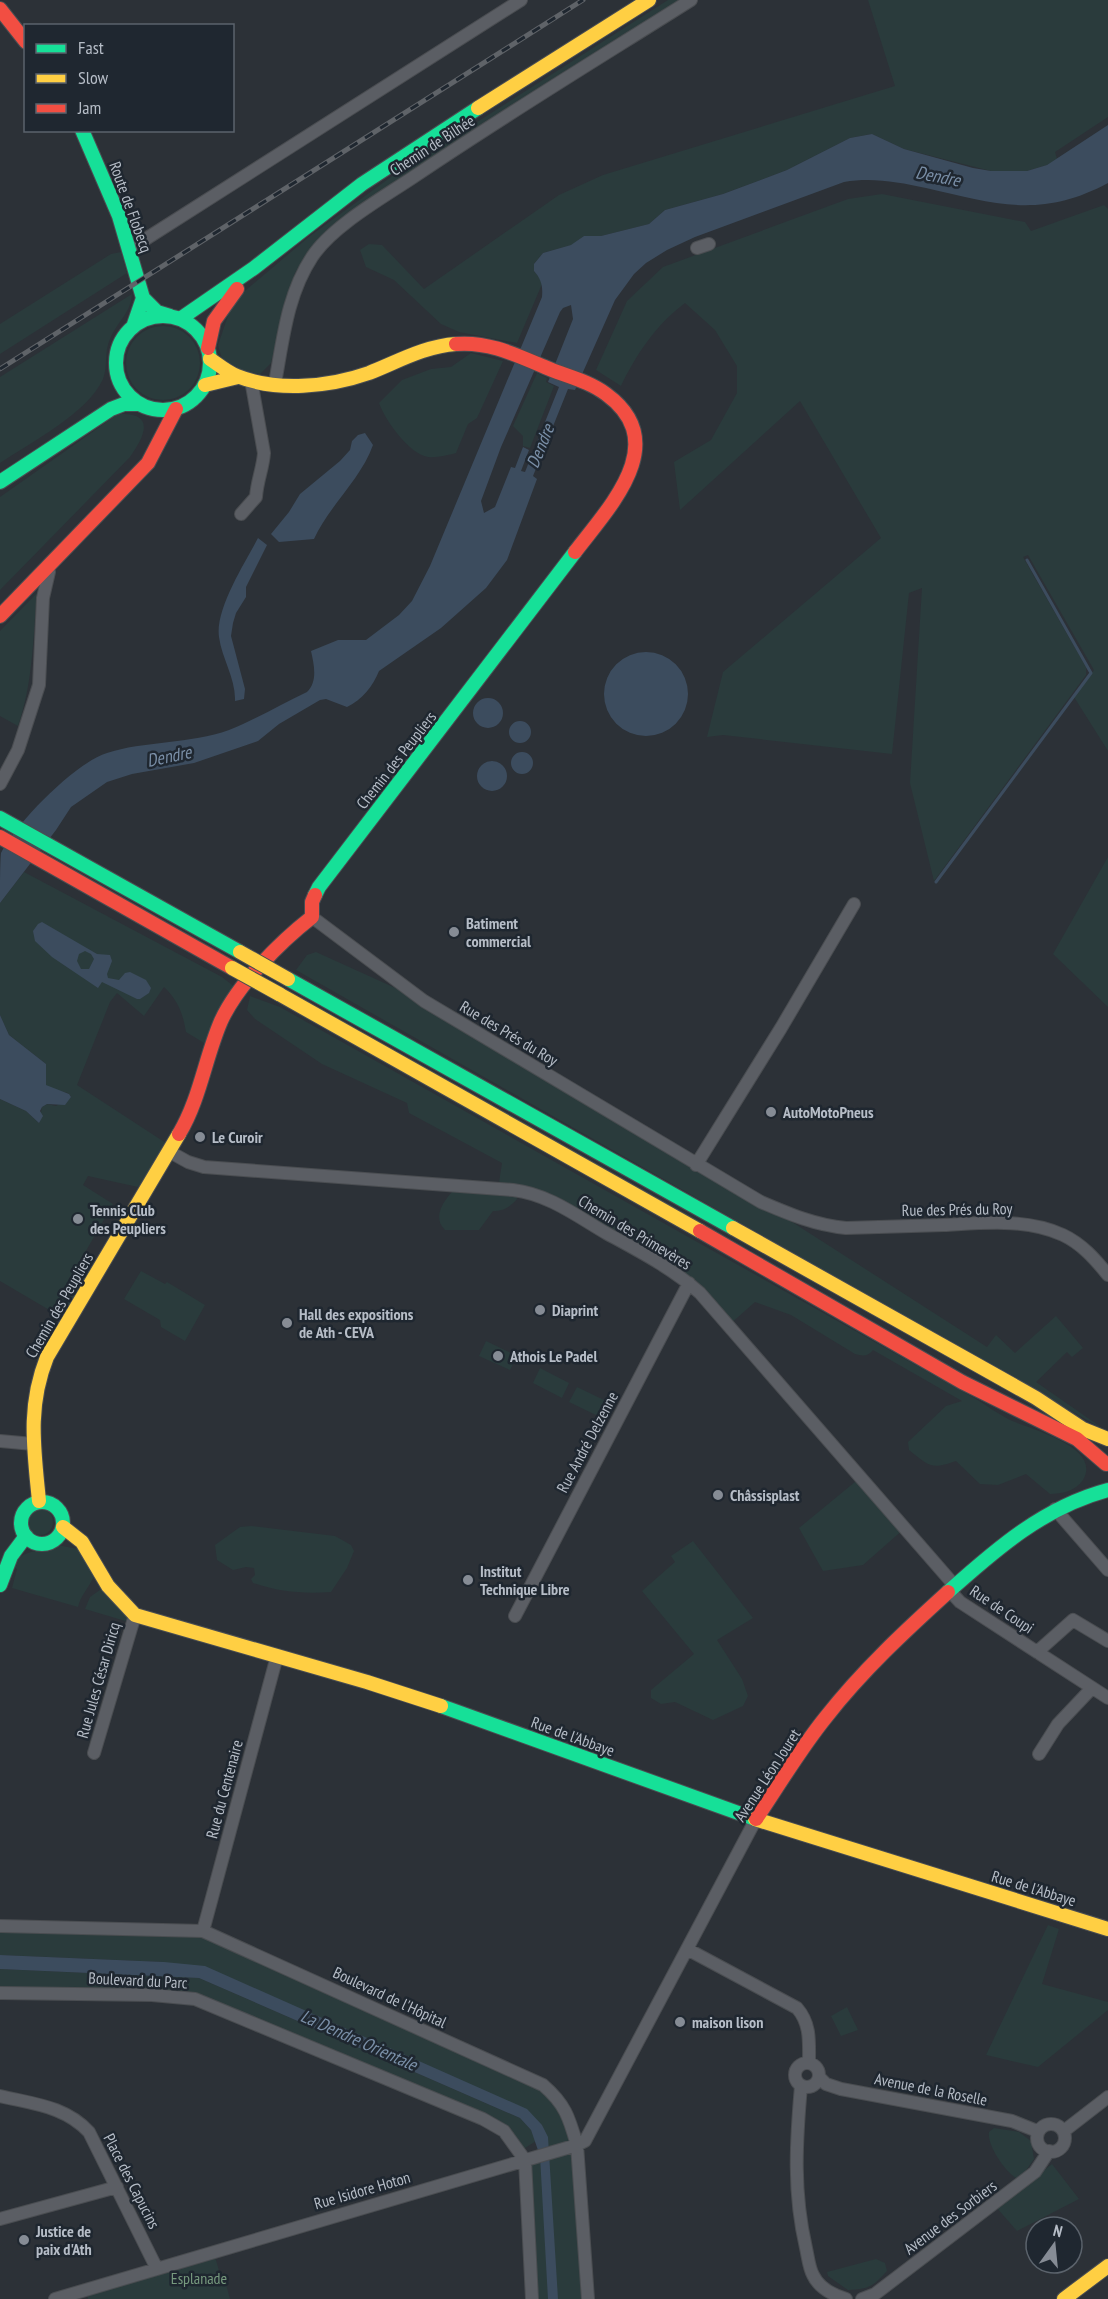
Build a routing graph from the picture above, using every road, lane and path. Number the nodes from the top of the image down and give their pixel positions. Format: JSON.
{"nodes":[{"id":1,"x":521,"y":0,"type":"edge"},
{"id":2,"x":649,"y":0,"type":"edge"},
{"id":3,"x":691,"y":0,"type":"edge"},
{"id":4,"x":0,"y":9,"type":"edge"},
{"id":5,"x":24,"y":39,"type":"edge"},
{"id":6,"x":83,"y":132,"type":"edge"},
{"id":7,"x":128,"y":247,"type":"junction"},
{"id":8,"x":254,"y":268,"type":"junction"},
{"id":9,"x":143,"y":298,"type":"junction"},
{"id":10,"x":175,"y":317,"type":"junction"},
{"id":11,"x":133,"y":327,"type":"junction"},
{"id":12,"x":209,"y":353,"type":"junction"},
{"id":13,"x":117,"y":373,"type":"junction"},
{"id":14,"x":244,"y":378,"type":"junction"},
{"id":15,"x":275,"y":383,"type":"junction"},
{"id":16,"x":205,"y":385,"type":"junction"},
{"id":17,"x":176,"y":409,"type":"junction"},
{"id":18,"x":147,"y":415,"type":"junction"},
{"id":19,"x":0,"y":473,"type":"edge"},
{"id":20,"x":0,"y":482,"type":"edge"},
{"id":21,"x":242,"y":514,"type":"dead end"},
{"id":22,"x":50,"y":565,"type":"junction"},
{"id":23,"x":0,"y":603,"type":"edge"},
{"id":24,"x":0,"y":616,"type":"edge"},
{"id":25,"x":0,"y":784,"type":"edge"},
{"id":26,"x":0,"y":818,"type":"edge"},
{"id":27,"x":0,"y":837,"type":"edge"},
{"id":28,"x":854,"y":904,"type":"dead end"},
{"id":29,"x":312,"y":917,"type":"junction"},
{"id":30,"x":170,"y":1152,"type":"junction"},
{"id":31,"x":696,"y":1165,"type":"junction"},
{"id":32,"x":1108,"y":1275,"type":"edge"},
{"id":33,"x":689,"y":1283,"type":"junction"},
{"id":34,"x":1108,"y":1439,"type":"edge"},
{"id":35,"x":0,"y":1442,"type":"edge"},
{"id":36,"x":33,"y":1444,"type":"junction"},
{"id":37,"x":1106,"y":1473,"type":"edge"},
{"id":38,"x":39,"y":1501,"type":"junction"},
{"id":39,"x":1055,"y":1509,"type":"junction"},
{"id":40,"x":63,"y":1527,"type":"junction"},
{"id":41,"x":26,"y":1536,"type":"junction"},
{"id":42,"x":1108,"y":1570,"type":"edge"},
{"id":43,"x":0,"y":1585,"type":"edge"},
{"id":44,"x":952,"y":1588,"type":"junction"},
{"id":45,"x":135,"y":1615,"type":"junction"},
{"id":46,"x":514,"y":1616,"type":"dead end"},
{"id":47,"x":1108,"y":1641,"type":"edge"},
{"id":48,"x":1037,"y":1652,"type":"junction"},
{"id":49,"x":277,"y":1656,"type":"junction"},
{"id":50,"x":1092,"y":1688,"type":"junction"},
{"id":51,"x":1108,"y":1698,"type":"edge"},
{"id":52,"x":94,"y":1754,"type":"dead end"},
{"id":53,"x":1039,"y":1754,"type":"dead end"},
{"id":54,"x":756,"y":1819,"type":"junction"},
{"id":55,"x":0,"y":1926,"type":"edge"},
{"id":56,"x":1108,"y":1929,"type":"edge"},
{"id":57,"x":203,"y":1931,"type":"junction"},
{"id":58,"x":687,"y":1949,"type":"junction"},
{"id":59,"x":0,"y":1993,"type":"edge"},
{"id":60,"x":808,"y":2063,"type":"junction"},
{"id":61,"x":819,"y":2077,"type":"junction"},
{"id":62,"x":801,"y":2086,"type":"junction"},
{"id":63,"x":0,"y":2096,"type":"edge"},
{"id":64,"x":1108,"y":2097,"type":"edge"},
{"id":65,"x":1037,"y":2131,"type":"junction"},
{"id":66,"x":1064,"y":2131,"type":"junction"},
{"id":67,"x":577,"y":2145,"type":"junction"},
{"id":68,"x":1048,"y":2151,"type":"junction"},
{"id":69,"x":525,"y":2160,"type":"junction"},
{"id":70,"x":117,"y":2187,"type":"junction"},
{"id":71,"x":0,"y":2219,"type":"edge"},
{"id":72,"x":1108,"y":2266,"type":"edge"},
{"id":73,"x":157,"y":2269,"type":"junction"},
{"id":74,"x":87,"y":2295,"type":"edge"},
{"id":75,"x":55,"y":2299,"type":"edge"},
{"id":76,"x":532,"y":2299,"type":"edge"},
{"id":77,"x":588,"y":2299,"type":"edge"},
{"id":78,"x":846,"y":2299,"type":"edge"},
{"id":79,"x":862,"y":2299,"type":"edge"},
{"id":80,"x":1064,"y":2299,"type":"edge"}],
"edges":[{"from":1,"to":7,"type":"street"},
{"from":2,"to":8,"type":"main road"},
{"from":3,"to":15,"type":"street","name":"Chemin de Bilhée"},
{"from":4,"to":5,"type":"main road"},
{"from":6,"to":7,"type":"main road","name":"Route de Flobecq"},
{"from":7,"to":9,"type":"main road","name":"Route de Flobecq"},
{"from":8,"to":10,"type":"main road"},
{"from":8,"to":12,"type":"main road"},
{"from":9,"to":10,"type":"main road"},
{"from":9,"to":11,"type":"main road"},
{"from":10,"to":11,"type":"main road"},
{"from":10,"to":12,"type":"main road"},
{"from":11,"to":13,"type":"main road"},
{"from":12,"to":14,"type":"main road","name":"Chemin des Peupliers"},
{"from":12,"to":16,"type":"main road"},
{"from":13,"to":18,"type":"main road"},
{"from":13,"to":19,"type":"main road"},
{"from":14,"to":15,"type":"main road","name":"Chemin des Peupliers"},
{"from":14,"to":16,"type":"main road","name":"Chemin des Peupliers"},
{"from":14,"to":21,"type":"street"},
{"from":15,"to":29,"type":"main road","name":"Chemin des Peupliers"},
{"from":16,"to":17,"type":"main road"},
{"from":17,"to":18,"type":"main road"},
{"from":17,"to":22,"type":"main road"},
{"from":18,"to":20,"type":"main road"},
{"from":18,"to":23,"type":"main road"},
{"from":22,"to":24,"type":"main road"},
{"from":22,"to":25,"type":"street"},
{"from":26,"to":34,"type":"main road","bridge":true},
{"from":27,"to":37,"type":"main road","bridge":true},
{"from":28,"to":31,"type":"street"},
{"from":29,"to":30,"type":"main road","name":"Chemin des Peupliers"},
{"from":29,"to":31,"type":"street","name":"Rue des Prés du Roy"},
{"from":30,"to":33,"type":"street","name":"Chemin des Primevères"},
{"from":30,"to":36,"type":"main road","name":"Chemin des Peupliers"},
{"from":31,"to":32,"type":"street","name":"Rue des Prés du Roy"},
{"from":33,"to":44,"type":"street","name":"Chemin des Primevères"},
{"from":33,"to":46,"type":"street","name":"Rue André Delzenne"},
{"from":35,"to":36,"type":"street"},
{"from":36,"to":38,"type":"main road","name":"Chemin des Peupliers"},
{"from":37,"to":39,"type":"main road","name":"Avenue Léon Jouret"},
{"from":38,"to":40,"type":"main road"},
{"from":38,"to":41,"type":"main road"},
{"from":39,"to":42,"type":"street"},
{"from":39,"to":44,"type":"main road","name":"Avenue Léon Jouret"},
{"from":40,"to":41,"type":"main road"},
{"from":40,"to":45,"type":"main road"},
{"from":41,"to":43,"type":"main road"},
{"from":44,"to":48,"type":"street","name":"Rue de Coupi"},
{"from":44,"to":54,"type":"main road","name":"Avenue Léon Jouret"},
{"from":45,"to":49,"type":"main road","name":"Rue de l'Abbaye"},
{"from":45,"to":52,"type":"street","name":"Rue Jules César Diricq"},
{"from":47,"to":48,"type":"street","name":"Rue de Coupi"},
{"from":48,"to":50,"type":"street","name":"Rue de Coupi"},
{"from":49,"to":54,"type":"main road","name":"Rue de l'Abbaye"},
{"from":49,"to":57,"type":"street","name":"Rue du Centenaire"},
{"from":50,"to":51,"type":"street","name":"Rue de Coupi"},
{"from":50,"to":53,"type":"street"},
{"from":54,"to":56,"type":"main road","name":"Rue de l'Abbaye"},
{"from":54,"to":58,"type":"street","name":"Avenue Léon Jouret"},
{"from":55,"to":57,"type":"street","name":"Boulevard de l'Hôpital"},
{"from":57,"to":67,"type":"street","name":"Boulevard de l'Hôpital"},
{"from":58,"to":60,"type":"street"},
{"from":58,"to":67,"type":"street","name":"Avenue Léon Jouret"},
{"from":59,"to":69,"type":"street","name":"Boulevard du Parc"},
{"from":60,"to":61,"type":"street","name":"Avenue de la Roselle"},
{"from":60,"to":62,"type":"street"},
{"from":61,"to":62,"type":"street"},
{"from":61,"to":65,"type":"street","name":"Avenue de la Roselle"},
{"from":62,"to":78,"type":"street"},
{"from":63,"to":70,"type":"street","name":"Place des Capucins"},
{"from":64,"to":66,"type":"street"},
{"from":65,"to":66,"type":"street","name":"Avenue de la Roselle"},
{"from":65,"to":68,"type":"street"},
{"from":66,"to":68,"type":"street"},
{"from":67,"to":69,"type":"street","name":"Rue Isidore Hoton"},
{"from":67,"to":77,"type":"street","name":"Boulevard de l'Hôpital"},
{"from":68,"to":79,"type":"street","name":"Avenue des Sorbiers"},
{"from":69,"to":73,"type":"street","name":"Rue Isidore Hoton"},
{"from":69,"to":76,"type":"street"},
{"from":70,"to":71,"type":"street"},
{"from":70,"to":73,"type":"street","name":"Place des Capucins"},
{"from":72,"to":80,"type":"main road"},
{"from":73,"to":74,"type":"street","name":"Rue Isidore Hoton"},
{"from":74,"to":75,"type":"street","name":"Rue Isidore Hoton"}]}
